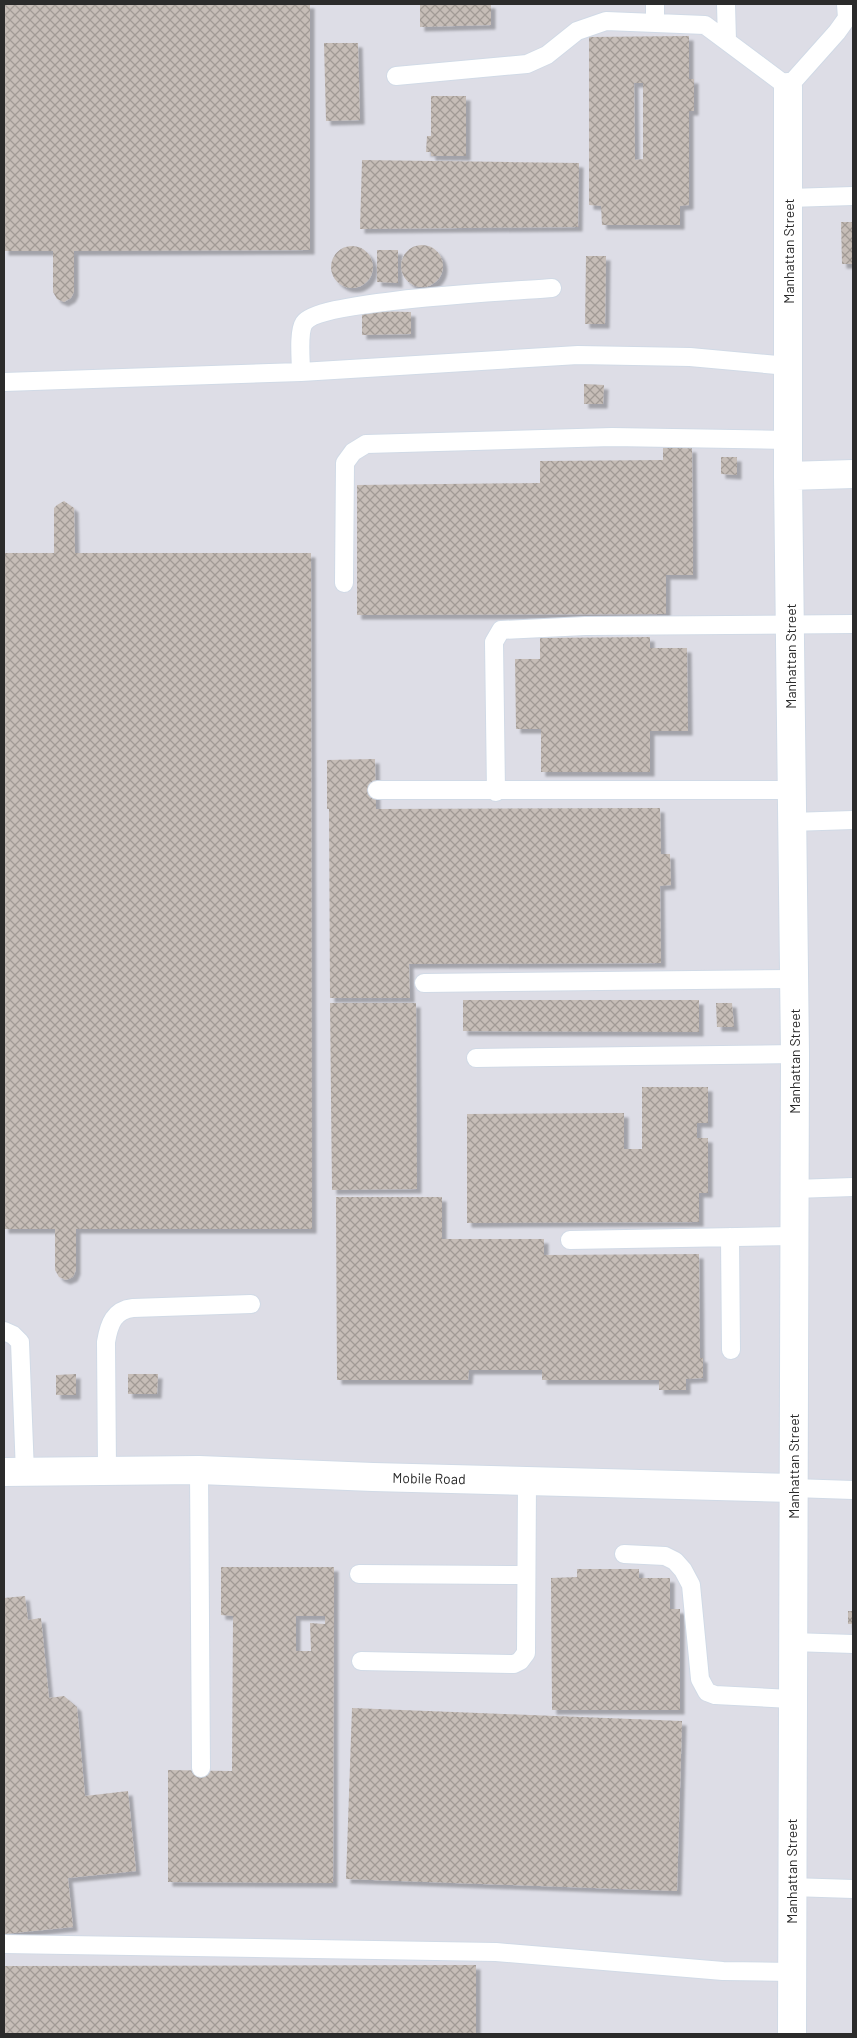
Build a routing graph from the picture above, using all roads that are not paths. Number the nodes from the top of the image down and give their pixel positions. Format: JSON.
{"nodes":[{"id":1,"x":655,"y":4,"type":"edge"},
{"id":2,"x":726,"y":4,"type":"edge"},
{"id":3,"x":846,"y":4,"type":"edge"},
{"id":4,"x":655,"y":22,"type":"junction"},
{"id":5,"x":727,"y":41,"type":"junction"},
{"id":6,"x":396,"y":76,"type":"dead end"},
{"id":7,"x":788,"y":87,"type":"junction"},
{"id":8,"x":853,"y":196,"type":"edge"},
{"id":9,"x":789,"y":198,"type":"junction"},
{"id":10,"x":552,"y":288,"type":"dead end"},
{"id":11,"x":788,"y":366,"type":"junction"},
{"id":12,"x":301,"y":372,"type":"junction"},
{"id":13,"x":4,"y":382,"type":"edge"},
{"id":14,"x":788,"y":440,"type":"junction"},
{"id":15,"x":853,"y":474,"type":"edge"},
{"id":16,"x":788,"y":476,"type":"junction"},
{"id":17,"x":344,"y":583,"type":"dead end"},
{"id":18,"x":853,"y":624,"type":"edge"},
{"id":19,"x":790,"y":626,"type":"junction"},
{"id":20,"x":377,"y":790,"type":"dead end"},
{"id":21,"x":790,"y":790,"type":"junction"},
{"id":22,"x":496,"y":792,"type":"junction"},
{"id":23,"x":853,"y":820,"type":"edge"},
{"id":24,"x":791,"y":822,"type":"junction"},
{"id":25,"x":793,"y":979,"type":"junction"},
{"id":26,"x":424,"y":983,"type":"dead end"},
{"id":27,"x":795,"y":1054,"type":"junction"},
{"id":28,"x":476,"y":1058,"type":"dead end"},
{"id":29,"x":853,"y":1187,"type":"edge"},
{"id":30,"x":794,"y":1189,"type":"junction"},
{"id":31,"x":794,"y":1236,"type":"junction"},
{"id":32,"x":730,"y":1237,"type":"junction"},
{"id":33,"x":570,"y":1240,"type":"dead end"},
{"id":34,"x":251,"y":1304,"type":"dead end"},
{"id":35,"x":4,"y":1331,"type":"edge"},
{"id":36,"x":731,"y":1350,"type":"dead end"},
{"id":37,"x":199,"y":1470,"type":"junction"},
{"id":38,"x":107,"y":1471,"type":"junction"},
{"id":39,"x":14,"y":1472,"type":"edge"},
{"id":40,"x":527,"y":1480,"type":"junction"},
{"id":41,"x":793,"y":1488,"type":"junction"},
{"id":42,"x":853,"y":1490,"type":"edge"},
{"id":43,"x":624,"y":1554,"type":"dead end"},
{"id":44,"x":358,"y":1574,"type":"dead end"},
{"id":45,"x":526,"y":1575,"type":"junction"},
{"id":46,"x":792,"y":1642,"type":"junction"},
{"id":47,"x":853,"y":1644,"type":"edge"},
{"id":48,"x":361,"y":1661,"type":"dead end"},
{"id":49,"x":791,"y":1699,"type":"junction"},
{"id":50,"x":201,"y":1768,"type":"dead end"},
{"id":51,"x":791,"y":1888,"type":"junction"},
{"id":52,"x":853,"y":1889,"type":"edge"},
{"id":53,"x":4,"y":1944,"type":"edge"},
{"id":54,"x":791,"y":1972,"type":"junction"},
{"id":55,"x":792,"y":2034,"type":"edge"}],
"edges":[{"from":1,"to":4,"type":"lane"},
{"from":2,"to":5,"type":"lane"},
{"from":3,"to":7,"type":"lane"},
{"from":4,"to":5,"type":"lane"},
{"from":4,"to":6,"type":"lane"},
{"from":5,"to":7,"type":"lane"},
{"from":7,"to":9,"type":"street","name":"Manhattan Street"},
{"from":8,"to":9,"type":"lane"},
{"from":9,"to":11,"type":"street","name":"Manhattan Street"},
{"from":10,"to":12,"type":"lane"},
{"from":11,"to":12,"type":"lane"},
{"from":11,"to":14,"type":"street","name":"Manhattan Street"},
{"from":12,"to":13,"type":"lane"},
{"from":14,"to":16,"type":"street","name":"Manhattan Street"},
{"from":14,"to":17,"type":"lane"},
{"from":15,"to":16,"type":"street"},
{"from":16,"to":19,"type":"street","name":"Manhattan Street"},
{"from":18,"to":19,"type":"lane"},
{"from":19,"to":21,"type":"street","name":"Manhattan Street"},
{"from":19,"to":22,"type":"lane"},
{"from":20,"to":22,"type":"lane"},
{"from":21,"to":22,"type":"lane"},
{"from":21,"to":24,"type":"street","name":"Manhattan Street"},
{"from":23,"to":24,"type":"lane"},
{"from":24,"to":25,"type":"street","name":"Manhattan Street"},
{"from":25,"to":26,"type":"lane"},
{"from":25,"to":27,"type":"street","name":"Manhattan Street"},
{"from":27,"to":28,"type":"lane"},
{"from":27,"to":30,"type":"street","name":"Manhattan Street"},
{"from":29,"to":30,"type":"lane"},
{"from":30,"to":31,"type":"street","name":"Manhattan Street"},
{"from":31,"to":32,"type":"lane"},
{"from":31,"to":41,"type":"street","name":"Manhattan Street"},
{"from":32,"to":33,"type":"lane"},
{"from":32,"to":36,"type":"lane"},
{"from":34,"to":38,"type":"lane"},
{"from":35,"to":39,"type":"lane"},
{"from":37,"to":38,"type":"street","name":"Mobile Road"},
{"from":37,"to":40,"type":"street","name":"Mobile Road"},
{"from":37,"to":50,"type":"lane"},
{"from":38,"to":39,"type":"street","name":"Mobile Road"},
{"from":40,"to":41,"type":"street","name":"Mobile Road"},
{"from":40,"to":45,"type":"lane"},
{"from":41,"to":42,"type":"lane","name":"Mobile Road"},
{"from":41,"to":46,"type":"street","name":"Manhattan Street"},
{"from":43,"to":49,"type":"lane"},
{"from":44,"to":45,"type":"lane"},
{"from":45,"to":48,"type":"lane"},
{"from":46,"to":47,"type":"lane"},
{"from":46,"to":49,"type":"street","name":"Manhattan Street"},
{"from":49,"to":51,"type":"street","name":"Manhattan Street"},
{"from":51,"to":52,"type":"lane"},
{"from":51,"to":54,"type":"street","name":"Manhattan Street"},
{"from":53,"to":54,"type":"lane"},
{"from":54,"to":55,"type":"street","name":"Manhattan Street"}]}
